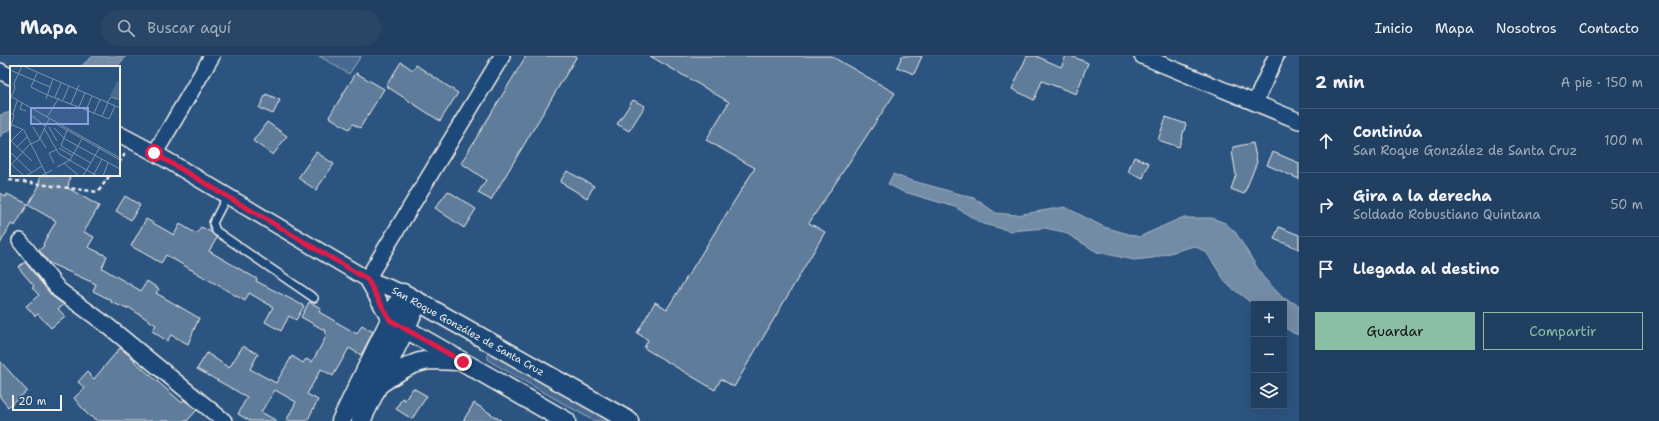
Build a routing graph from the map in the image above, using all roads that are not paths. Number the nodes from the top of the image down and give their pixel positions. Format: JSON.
{"nodes":[{"id":1,"x":212,"y":56,"type":"edge"},
{"id":2,"x":1142,"y":56,"type":"edge"},
{"id":3,"x":1276,"y":56,"type":"edge"},
{"id":4,"x":499,"y":61,"type":"edge"},
{"id":5,"x":0,"y":71,"type":"edge"},
{"id":6,"x":10,"y":76,"type":"edge"},
{"id":7,"x":1255,"y":103,"type":"junction"},
{"id":8,"x":1299,"y":121,"type":"edge"},
{"id":9,"x":120,"y":135,"type":"edge"},
{"id":10,"x":154,"y":153,"type":"junction"},
{"id":11,"x":227,"y":196,"type":"junction"},
{"id":12,"x":20,"y":240,"type":"dead end"},
{"id":13,"x":367,"y":279,"type":"junction"},
{"id":14,"x":403,"y":293,"type":"junction"},
{"id":15,"x":314,"y":298,"type":"dead end"},
{"id":16,"x":418,"y":302,"type":"junction"},
{"id":17,"x":390,"y":320,"type":"junction"},
{"id":18,"x":406,"y":329,"type":"junction"},
{"id":19,"x":463,"y":362,"type":"junction"},
{"id":20,"x":379,"y":385,"type":"junction"},
{"id":21,"x":224,"y":421,"type":"edge"},
{"id":22,"x":341,"y":421,"type":"edge"},
{"id":23,"x":361,"y":421,"type":"edge"},
{"id":24,"x":566,"y":421,"type":"edge"},
{"id":25,"x":629,"y":421,"type":"edge"}],
"edges":[{"from":1,"to":10,"type":"street"},
{"from":2,"to":7,"type":"street"},
{"from":3,"to":7,"type":"street"},
{"from":4,"to":13,"type":"street"},
{"from":5,"to":6,"type":"street"},
{"from":7,"to":8,"type":"street"},
{"from":9,"to":10,"type":"street","name":"San Roque González de Santa Cruz"},
{"from":10,"to":11,"type":"street","name":"San Roque González de Santa Cruz"},
{"from":11,"to":13,"type":"street","name":"San Roque González de Santa Cruz"},
{"from":11,"to":15,"type":"lane"},
{"from":12,"to":21,"type":"street"},
{"from":13,"to":14,"type":"street","name":"San Roque González de Santa Cruz"},
{"from":13,"to":17,"type":"street"},
{"from":14,"to":16,"type":"street","name":"San Roque González de Santa Cruz"},
{"from":14,"to":17,"type":"street"},
{"from":16,"to":18,"type":"street"},
{"from":16,"to":25,"type":"street","name":"San Roque González de Santa Cruz"},
{"from":17,"to":18,"type":"street"},
{"from":17,"to":22,"type":"street"},
{"from":18,"to":19,"type":"street"},
{"from":18,"to":20,"type":"street"},
{"from":19,"to":20,"type":"street"},
{"from":19,"to":24,"type":"street"},
{"from":20,"to":23,"type":"street"}]}
